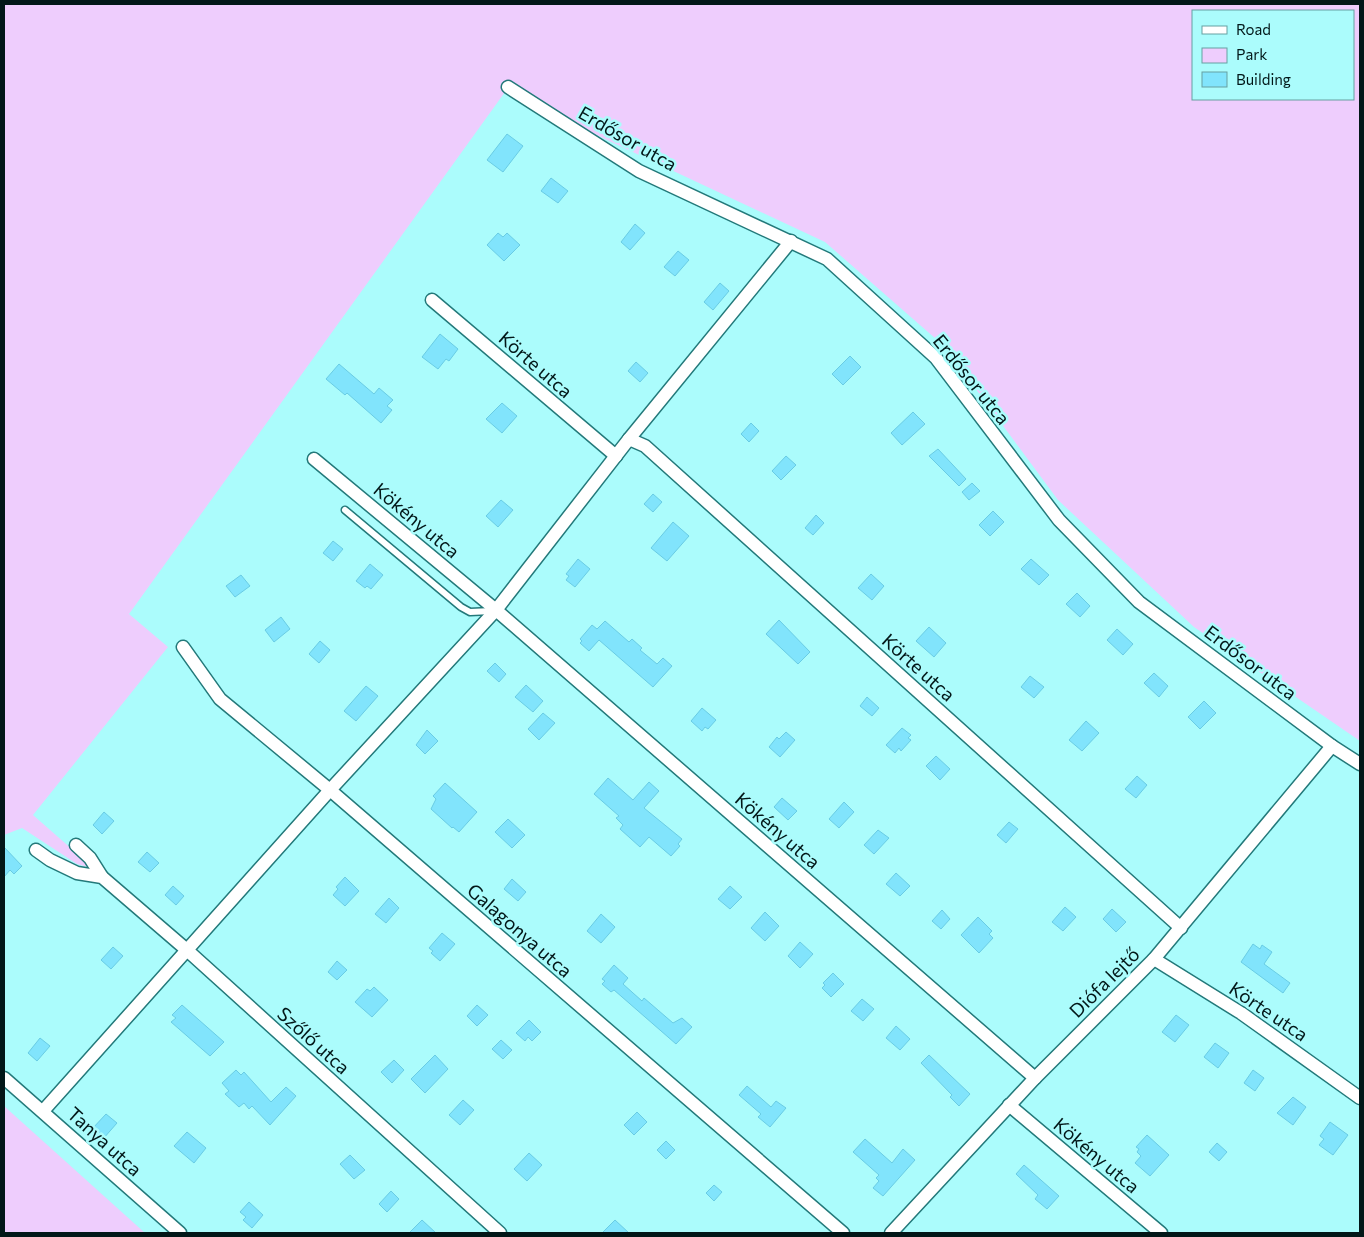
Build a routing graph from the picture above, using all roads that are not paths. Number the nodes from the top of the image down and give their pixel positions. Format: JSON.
{"nodes":[{"id":1,"x":508,"y":87,"type":"dead end"},
{"id":2,"x":791,"y":241,"type":"junction"},
{"id":3,"x":432,"y":300,"type":"dead end"},
{"id":4,"x":629,"y":439,"type":"junction"},
{"id":5,"x":616,"y":456,"type":"junction"},
{"id":6,"x":314,"y":459,"type":"dead end"},
{"id":7,"x":345,"y":510,"type":"dead end"},
{"id":8,"x":496,"y":610,"type":"junction"},
{"id":9,"x":182,"y":647,"type":"dead end"},
{"id":10,"x":1332,"y":746,"type":"junction"},
{"id":11,"x":1360,"y":764,"type":"edge"},
{"id":12,"x":330,"y":790,"type":"junction"},
{"id":13,"x":76,"y":845,"type":"dead end"},
{"id":14,"x":36,"y":850,"type":"dead end"},
{"id":15,"x":102,"y":877,"type":"junction"},
{"id":16,"x":1181,"y":928,"type":"junction"},
{"id":17,"x":188,"y":951,"type":"junction"},
{"id":18,"x":1154,"y":959,"type":"junction"},
{"id":19,"x":4,"y":1078,"type":"edge"},
{"id":20,"x":1035,"y":1078,"type":"junction"},
{"id":21,"x":1360,"y":1098,"type":"edge"},
{"id":22,"x":1009,"y":1106,"type":"junction"},
{"id":23,"x":43,"y":1111,"type":"junction"},
{"id":24,"x":180,"y":1233,"type":"edge"},
{"id":25,"x":500,"y":1233,"type":"edge"},
{"id":26,"x":843,"y":1233,"type":"edge"},
{"id":27,"x":891,"y":1233,"type":"edge"},
{"id":28,"x":1161,"y":1233,"type":"edge"}],
"edges":[{"from":1,"to":2,"type":"street","name":"Erdősor utca"},
{"from":2,"to":4,"type":"street"},
{"from":2,"to":10,"type":"street","name":"Erdősor utca"},
{"from":3,"to":5,"type":"street","name":"Körte utca"},
{"from":4,"to":5,"type":"street"},
{"from":4,"to":16,"type":"street","name":"Körte utca"},
{"from":5,"to":8,"type":"street"},
{"from":6,"to":8,"type":"street","name":"Kökény utca"},
{"from":7,"to":8,"type":"lane","name":"Kökény utca"},
{"from":8,"to":12,"type":"street"},
{"from":8,"to":20,"type":"street","name":"Kökény utca"},
{"from":9,"to":12,"type":"street","name":"Galagonya utca"},
{"from":10,"to":11,"type":"street","name":"Erdősor utca"},
{"from":10,"to":16,"type":"street","name":"Diófa lejtő"},
{"from":12,"to":17,"type":"street"},
{"from":12,"to":26,"type":"street","name":"Galagonya utca"},
{"from":13,"to":15,"type":"street","name":"Szőlő utca"},
{"from":14,"to":15,"type":"street"},
{"from":15,"to":17,"type":"street","name":"Szőlő utca"},
{"from":16,"to":18,"type":"street","name":"Diófa lejtő"},
{"from":17,"to":23,"type":"street"},
{"from":17,"to":25,"type":"street","name":"Szőlő utca"},
{"from":18,"to":20,"type":"street","name":"Diófa lejtő"},
{"from":18,"to":21,"type":"street","name":"Körte utca"},
{"from":19,"to":23,"type":"street","name":"Tanya utca"},
{"from":20,"to":22,"type":"street","name":"Diófa lejtő"},
{"from":22,"to":27,"type":"street","name":"Diófa lejtő"},
{"from":22,"to":28,"type":"street","name":"Kökény utca"},
{"from":23,"to":24,"type":"street","name":"Tanya utca"}]}
